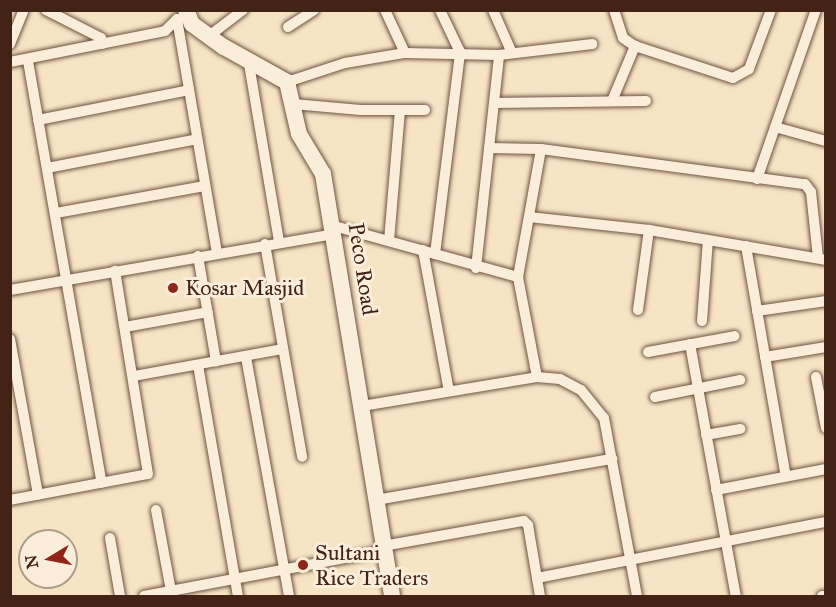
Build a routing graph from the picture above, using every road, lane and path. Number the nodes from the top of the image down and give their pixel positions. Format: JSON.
{"nodes":[{"id":1,"x":24,"y":10,"type":"edge"},
{"id":2,"x":46,"y":10,"type":"edge"},
{"id":3,"x":243,"y":10,"type":"edge"},
{"id":4,"x":314,"y":10,"type":"edge"},
{"id":5,"x":385,"y":10,"type":"edge"},
{"id":6,"x":440,"y":10,"type":"edge"},
{"id":7,"x":493,"y":10,"type":"edge"},
{"id":8,"x":614,"y":10,"type":"edge"},
{"id":9,"x":771,"y":10,"type":"edge"},
{"id":10,"x":816,"y":10,"type":"edge"},
{"id":11,"x":58,"y":13,"type":"edge"},
{"id":12,"x":182,"y":14,"type":"edge"},
{"id":13,"x":288,"y":27,"type":"dead end"},
{"id":14,"x":209,"y":36,"type":"junction"},
{"id":15,"x":10,"y":44,"type":"edge"},
{"id":16,"x":103,"y":44,"type":"junction"},
{"id":17,"x":592,"y":44,"type":"dead end"},
{"id":18,"x":635,"y":46,"type":"junction"},
{"id":19,"x":460,"y":52,"type":"junction"},
{"id":20,"x":405,"y":53,"type":"junction"},
{"id":21,"x":512,"y":53,"type":"junction"},
{"id":22,"x":500,"y":55,"type":"junction"},
{"id":23,"x":28,"y":61,"type":"junction"},
{"id":24,"x":10,"y":62,"type":"edge"},
{"id":25,"x":249,"y":64,"type":"junction"},
{"id":26,"x":287,"y":82,"type":"junction"},
{"id":27,"x":189,"y":90,"type":"junction"},
{"id":28,"x":612,"y":101,"type":"junction"},
{"id":29,"x":646,"y":101,"type":"dead end"},
{"id":30,"x":494,"y":103,"type":"junction"},
{"id":31,"x":293,"y":104,"type":"junction"},
{"id":32,"x":400,"y":110,"type":"junction"},
{"id":33,"x":425,"y":110,"type":"dead end"},
{"id":34,"x":38,"y":120,"type":"junction"},
{"id":35,"x":775,"y":127,"type":"junction"},
{"id":36,"x":197,"y":139,"type":"junction"},
{"id":37,"x":825,"y":141,"type":"edge"},
{"id":38,"x":489,"y":148,"type":"junction"},
{"id":39,"x":541,"y":149,"type":"junction"},
{"id":40,"x":47,"y":168,"type":"junction"},
{"id":41,"x":757,"y":179,"type":"junction"},
{"id":42,"x":205,"y":186,"type":"junction"},
{"id":43,"x":56,"y":213,"type":"junction"},
{"id":44,"x":529,"y":217,"type":"junction"},
{"id":45,"x":334,"y":230,"type":"junction"},
{"id":46,"x":649,"y":230,"type":"junction"},
{"id":47,"x":708,"y":240,"type":"junction"},
{"id":48,"x":279,"y":241,"type":"junction"},
{"id":49,"x":389,"y":241,"type":"junction"},
{"id":50,"x":265,"y":244,"type":"junction"},
{"id":51,"x":746,"y":246,"type":"junction"},
{"id":52,"x":423,"y":250,"type":"junction"},
{"id":53,"x":217,"y":252,"type":"junction"},
{"id":54,"x":435,"y":254,"type":"junction"},
{"id":55,"x":198,"y":256,"type":"junction"},
{"id":56,"x":822,"y":259,"type":"edge"},
{"id":57,"x":476,"y":268,"type":"junction"},
{"id":58,"x":115,"y":271,"type":"junction"},
{"id":59,"x":518,"y":277,"type":"junction"},
{"id":60,"x":67,"y":280,"type":"junction"},
{"id":61,"x":10,"y":290,"type":"edge"},
{"id":62,"x":825,"y":301,"type":"edge"},
{"id":63,"x":638,"y":310,"type":"dead end"},
{"id":64,"x":757,"y":311,"type":"junction"},
{"id":65,"x":208,"y":312,"type":"junction"},
{"id":66,"x":702,"y":321,"type":"dead end"},
{"id":67,"x":125,"y":327,"type":"junction"},
{"id":68,"x":735,"y":336,"type":"dead end"},
{"id":69,"x":10,"y":339,"type":"edge"},
{"id":70,"x":690,"y":344,"type":"junction"},
{"id":71,"x":825,"y":347,"type":"edge"},
{"id":72,"x":283,"y":350,"type":"junction"},
{"id":73,"x":648,"y":352,"type":"dead end"},
{"id":74,"x":246,"y":357,"type":"junction"},
{"id":75,"x":765,"y":357,"type":"junction"},
{"id":76,"x":216,"y":361,"type":"junction"},
{"id":77,"x":198,"y":365,"type":"junction"},
{"id":78,"x":134,"y":376,"type":"junction"},
{"id":79,"x":537,"y":377,"type":"junction"},
{"id":80,"x":816,"y":377,"type":"dead end"},
{"id":81,"x":740,"y":380,"type":"dead end"},
{"id":82,"x":698,"y":388,"type":"junction"},
{"id":83,"x":449,"y":391,"type":"junction"},
{"id":84,"x":655,"y":397,"type":"dead end"},
{"id":85,"x":362,"y":405,"type":"junction"},
{"id":86,"x":825,"y":428,"type":"edge"},
{"id":87,"x":740,"y":429,"type":"dead end"},
{"id":88,"x":706,"y":435,"type":"junction"},
{"id":89,"x":302,"y":458,"type":"dead end"},
{"id":90,"x":612,"y":459,"type":"junction"},
{"id":91,"x":825,"y":469,"type":"edge"},
{"id":92,"x":786,"y":477,"type":"junction"},
{"id":93,"x":102,"y":483,"type":"junction"},
{"id":94,"x":716,"y":490,"type":"junction"},
{"id":95,"x":38,"y":495,"type":"junction"},
{"id":96,"x":10,"y":500,"type":"edge"},
{"id":97,"x":376,"y":500,"type":"junction"},
{"id":98,"x":156,"y":510,"type":"dead end"},
{"id":99,"x":825,"y":522,"type":"edge"},
{"id":100,"x":110,"y":538,"type":"dead end"},
{"id":101,"x":725,"y":541,"type":"junction"},
{"id":102,"x":383,"y":549,"type":"junction"},
{"id":103,"x":630,"y":559,"type":"junction"},
{"id":104,"x":284,"y":570,"type":"junction"},
{"id":105,"x":537,"y":578,"type":"junction"},
{"id":106,"x":235,"y":579,"type":"junction"},
{"id":107,"x":171,"y":591,"type":"junction"},
{"id":108,"x":120,"y":597,"type":"edge"},
{"id":109,"x":144,"y":597,"type":"edge"},
{"id":110,"x":238,"y":597,"type":"edge"},
{"id":111,"x":289,"y":597,"type":"edge"},
{"id":112,"x":392,"y":597,"type":"edge"},
{"id":113,"x":540,"y":597,"type":"edge"},
{"id":114,"x":637,"y":597,"type":"edge"},
{"id":115,"x":736,"y":597,"type":"edge"}],
"edges":[{"from":1,"to":15,"type":"street"},
{"from":2,"to":11,"type":"street"},
{"from":3,"to":14,"type":"street"},
{"from":4,"to":13,"type":"street"},
{"from":5,"to":20,"type":"street"},
{"from":6,"to":19,"type":"street"},
{"from":7,"to":21,"type":"street"},
{"from":8,"to":18,"type":"street"},
{"from":9,"to":18,"type":"street"},
{"from":10,"to":35,"type":"street"},
{"from":11,"to":16,"type":"street"},
{"from":12,"to":14,"type":"street"},
{"from":12,"to":16,"type":"street"},
{"from":12,"to":27,"type":"street"},
{"from":14,"to":25,"type":"street"},
{"from":16,"to":23,"type":"street"},
{"from":17,"to":21,"type":"street"},
{"from":18,"to":28,"type":"street"},
{"from":19,"to":20,"type":"street"},
{"from":19,"to":22,"type":"street"},
{"from":19,"to":54,"type":"street"},
{"from":20,"to":26,"type":"street"},
{"from":21,"to":22,"type":"street"},
{"from":22,"to":30,"type":"street"},
{"from":23,"to":24,"type":"street"},
{"from":23,"to":34,"type":"street"},
{"from":25,"to":26,"type":"street"},
{"from":25,"to":48,"type":"street"},
{"from":26,"to":31,"type":"street","name":"Peco Road"},
{"from":27,"to":34,"type":"street"},
{"from":27,"to":36,"type":"street"},
{"from":28,"to":29,"type":"street"},
{"from":28,"to":30,"type":"street"},
{"from":30,"to":38,"type":"street"},
{"from":31,"to":32,"type":"street"},
{"from":31,"to":45,"type":"street","name":"Peco Road"},
{"from":32,"to":33,"type":"street"},
{"from":32,"to":49,"type":"street"},
{"from":34,"to":40,"type":"street"},
{"from":35,"to":37,"type":"street"},
{"from":35,"to":41,"type":"street"},
{"from":36,"to":40,"type":"street"},
{"from":36,"to":42,"type":"street"},
{"from":38,"to":39,"type":"street"},
{"from":38,"to":57,"type":"street"},
{"from":39,"to":41,"type":"street"},
{"from":39,"to":44,"type":"street"},
{"from":40,"to":43,"type":"street"},
{"from":41,"to":56,"type":"street"},
{"from":42,"to":43,"type":"street"},
{"from":42,"to":53,"type":"street"},
{"from":43,"to":60,"type":"street"},
{"from":44,"to":46,"type":"street"},
{"from":44,"to":59,"type":"street"},
{"from":45,"to":48,"type":"street"},
{"from":45,"to":49,"type":"street"},
{"from":45,"to":85,"type":"street","name":"Peco Road"},
{"from":46,"to":47,"type":"street"},
{"from":46,"to":63,"type":"street"},
{"from":47,"to":51,"type":"street"},
{"from":47,"to":66,"type":"street"},
{"from":48,"to":50,"type":"street"},
{"from":49,"to":52,"type":"street"},
{"from":50,"to":53,"type":"street"},
{"from":50,"to":72,"type":"street"},
{"from":51,"to":56,"type":"street"},
{"from":51,"to":64,"type":"street"},
{"from":52,"to":54,"type":"street"},
{"from":52,"to":83,"type":"street"},
{"from":53,"to":55,"type":"street"},
{"from":54,"to":57,"type":"street"},
{"from":55,"to":58,"type":"street"},
{"from":55,"to":65,"type":"street"},
{"from":57,"to":59,"type":"street"},
{"from":58,"to":60,"type":"street"},
{"from":58,"to":67,"type":"street"},
{"from":59,"to":79,"type":"street"},
{"from":60,"to":61,"type":"street"},
{"from":60,"to":93,"type":"street"},
{"from":62,"to":64,"type":"street"},
{"from":64,"to":75,"type":"street"},
{"from":65,"to":67,"type":"street"},
{"from":65,"to":76,"type":"street"},
{"from":67,"to":78,"type":"street"},
{"from":68,"to":70,"type":"street"},
{"from":69,"to":95,"type":"street"},
{"from":70,"to":73,"type":"street"},
{"from":70,"to":82,"type":"street"},
{"from":71,"to":75,"type":"street"},
{"from":72,"to":74,"type":"street"},
{"from":72,"to":89,"type":"street"},
{"from":74,"to":76,"type":"street"},
{"from":74,"to":104,"type":"street"},
{"from":75,"to":92,"type":"street"},
{"from":76,"to":77,"type":"street"},
{"from":77,"to":78,"type":"street"},
{"from":77,"to":106,"type":"street"},
{"from":78,"to":93,"type":"street"},
{"from":79,"to":83,"type":"street"},
{"from":79,"to":90,"type":"street"},
{"from":80,"to":86,"type":"street"},
{"from":81,"to":82,"type":"street"},
{"from":82,"to":84,"type":"street"},
{"from":82,"to":88,"type":"street"},
{"from":83,"to":85,"type":"street"},
{"from":85,"to":97,"type":"street","name":"Peco Road"},
{"from":87,"to":88,"type":"street"},
{"from":88,"to":94,"type":"street"},
{"from":90,"to":97,"type":"street"},
{"from":90,"to":103,"type":"street"},
{"from":91,"to":92,"type":"street"},
{"from":92,"to":94,"type":"street"},
{"from":93,"to":95,"type":"street"},
{"from":94,"to":101,"type":"street"},
{"from":95,"to":96,"type":"street"},
{"from":97,"to":102,"type":"street","name":"Peco Road"},
{"from":98,"to":107,"type":"street"},
{"from":99,"to":101,"type":"street"},
{"from":100,"to":108,"type":"street"},
{"from":101,"to":103,"type":"street"},
{"from":101,"to":115,"type":"street"},
{"from":102,"to":104,"type":"street"},
{"from":102,"to":105,"type":"street"},
{"from":102,"to":112,"type":"street","name":"Peco Road"},
{"from":103,"to":105,"type":"street"},
{"from":103,"to":114,"type":"street"},
{"from":104,"to":106,"type":"street"},
{"from":104,"to":111,"type":"street"},
{"from":105,"to":113,"type":"street"},
{"from":106,"to":107,"type":"street"},
{"from":106,"to":110,"type":"street"},
{"from":107,"to":109,"type":"street"}]}
